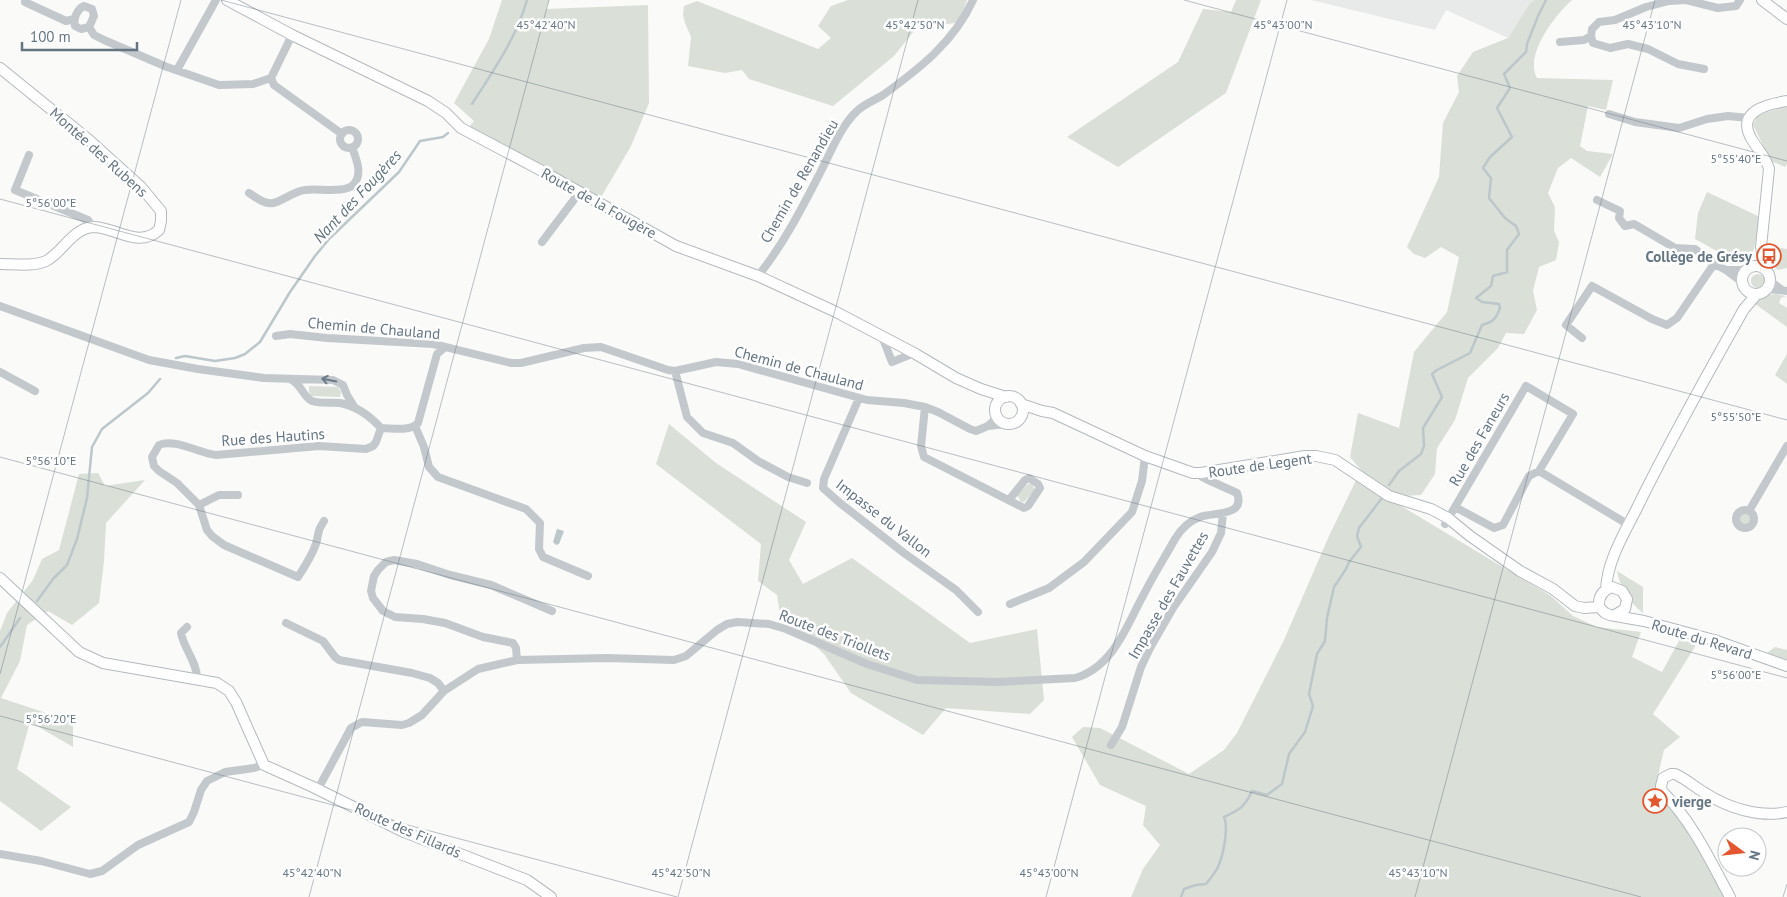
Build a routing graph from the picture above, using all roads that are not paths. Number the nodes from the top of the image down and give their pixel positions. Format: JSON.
{"nodes":[{"id":1,"x":216,"y":0,"type":"edge"},
{"id":2,"x":227,"y":0,"type":"edge"},
{"id":3,"x":972,"y":0,"type":"edge"},
{"id":4,"x":1686,"y":0,"type":"edge"},
{"id":5,"x":1740,"y":0,"type":"edge"},
{"id":6,"x":1762,"y":0,"type":"edge"},
{"id":7,"x":25,"y":2,"type":"dead end"},
{"id":8,"x":74,"y":19,"type":"junction"},
{"id":9,"x":1787,"y":19,"type":"edge"},
{"id":10,"x":89,"y":27,"type":"junction"},
{"id":11,"x":292,"y":35,"type":"junction"},
{"id":12,"x":1590,"y":36,"type":"junction"},
{"id":13,"x":1560,"y":42,"type":"dead end"},
{"id":14,"x":0,"y":68,"type":"edge"},
{"id":15,"x":177,"y":70,"type":"junction"},
{"id":16,"x":1704,"y":70,"type":"dead end"},
{"id":17,"x":270,"y":78,"type":"junction"},
{"id":18,"x":1787,"y":101,"type":"edge"},
{"id":19,"x":1609,"y":114,"type":"dead end"},
{"id":20,"x":1749,"y":118,"type":"junction"},
{"id":21,"x":342,"y":134,"type":"junction"},
{"id":22,"x":352,"y":147,"type":"junction"},
{"id":23,"x":29,"y":155,"type":"dead end"},
{"id":24,"x":249,"y":193,"type":"dead end"},
{"id":25,"x":579,"y":193,"type":"junction"},
{"id":26,"x":1597,"y":200,"type":"dead end"},
{"id":27,"x":93,"y":228,"type":"junction"},
{"id":28,"x":542,"y":242,"type":"dead end"},
{"id":29,"x":1761,"y":247,"type":"junction"},
{"id":30,"x":0,"y":264,"type":"edge"},
{"id":31,"x":1714,"y":264,"type":"junction"},
{"id":32,"x":1748,"y":269,"type":"junction"},
{"id":33,"x":1765,"y":269,"type":"junction"},
{"id":34,"x":1726,"y":270,"type":"junction"},
{"id":35,"x":758,"y":276,"type":"junction"},
{"id":36,"x":1769,"y":285,"type":"junction"},
{"id":37,"x":1748,"y":289,"type":"junction"},
{"id":38,"x":1784,"y":290,"type":"edge"},
{"id":39,"x":0,"y":306,"type":"edge"},
{"id":40,"x":276,"y":336,"type":"dead end"},
{"id":41,"x":882,"y":336,"type":"junction"},
{"id":42,"x":1582,"y":338,"type":"dead end"},
{"id":43,"x":444,"y":348,"type":"junction"},
{"id":44,"x":914,"y":353,"type":"junction"},
{"id":45,"x":675,"y":371,"type":"junction"},
{"id":46,"x":0,"y":372,"type":"edge"},
{"id":47,"x":288,"y":379,"type":"junction"},
{"id":48,"x":981,"y":389,"type":"junction"},
{"id":49,"x":35,"y":391,"type":"dead end"},
{"id":50,"x":1006,"y":397,"type":"junction"},
{"id":51,"x":859,"y":398,"type":"junction"},
{"id":52,"x":1021,"y":404,"type":"junction"},
{"id":53,"x":996,"y":406,"type":"junction"},
{"id":54,"x":924,"y":407,"type":"junction"},
{"id":55,"x":355,"y":408,"type":"junction"},
{"id":56,"x":1042,"y":411,"type":"junction"},
{"id":57,"x":997,"y":417,"type":"junction"},
{"id":58,"x":1020,"y":418,"type":"junction"},
{"id":59,"x":1006,"y":424,"type":"junction"},
{"id":60,"x":415,"y":426,"type":"junction"},
{"id":61,"x":988,"y":426,"type":"junction"},
{"id":62,"x":381,"y":428,"type":"junction"},
{"id":63,"x":1787,"y":446,"type":"edge"},
{"id":64,"x":1145,"y":456,"type":"junction"},
{"id":65,"x":1539,"y":471,"type":"junction"},
{"id":66,"x":1201,"y":473,"type":"junction"},
{"id":67,"x":808,"y":483,"type":"dead end"},
{"id":68,"x":238,"y":495,"type":"dead end"},
{"id":69,"x":1009,"y":500,"type":"dead end"},
{"id":70,"x":199,"y":505,"type":"junction"},
{"id":71,"x":1455,"y":507,"type":"junction"},
{"id":72,"x":1749,"y":511,"type":"dead end"},
{"id":73,"x":1223,"y":513,"type":"junction"},
{"id":74,"x":324,"y":521,"type":"dead end"},
{"id":75,"x":1447,"y":521,"type":"junction"},
{"id":76,"x":1628,"y":525,"type":"junction"},
{"id":77,"x":1610,"y":567,"type":"junction"},
{"id":78,"x":588,"y":576,"type":"dead end"},
{"id":79,"x":0,"y":578,"type":"edge"},
{"id":80,"x":1617,"y":588,"type":"junction"},
{"id":81,"x":1606,"y":590,"type":"junction"},
{"id":82,"x":1599,"y":603,"type":"junction"},
{"id":83,"x":1010,"y":604,"type":"dead end"},
{"id":84,"x":1627,"y":604,"type":"junction"},
{"id":85,"x":552,"y":612,"type":"dead end"},
{"id":86,"x":978,"y":612,"type":"dead end"},
{"id":87,"x":1616,"y":616,"type":"junction"},
{"id":88,"x":1644,"y":621,"type":"junction"},
{"id":89,"x":286,"y":623,"type":"dead end"},
{"id":90,"x":187,"y":627,"type":"dead end"},
{"id":91,"x":517,"y":660,"type":"junction"},
{"id":92,"x":1787,"y":666,"type":"edge"},
{"id":93,"x":196,"y":678,"type":"junction"},
{"id":94,"x":444,"y":691,"type":"junction"},
{"id":95,"x":1111,"y":745,"type":"dead end"},
{"id":96,"x":264,"y":765,"type":"junction"},
{"id":97,"x":318,"y":789,"type":"junction"},
{"id":98,"x":1787,"y":812,"type":"edge"},
{"id":99,"x":0,"y":854,"type":"edge"},
{"id":100,"x":551,"y":897,"type":"edge"},
{"id":101,"x":1730,"y":897,"type":"edge"}],
"edges":[{"from":1,"to":15,"type":"street"},
{"from":2,"to":11,"type":"street","name":"Route de la Fougère"},
{"from":3,"to":35,"type":"street","name":"Chemin de Renandieu"},
{"from":4,"to":5,"type":"street"},
{"from":4,"to":12,"type":"street"},
{"from":6,"to":9,"type":"street"},
{"from":7,"to":8,"type":"street"},
{"from":8,"to":10,"type":"street"},
{"from":8,"to":10,"type":"street"},
{"from":10,"to":15,"type":"street"},
{"from":11,"to":17,"type":"street"},
{"from":11,"to":25,"type":"street","name":"Route de la Fougère"},
{"from":12,"to":13,"type":"street"},
{"from":12,"to":16,"type":"street"},
{"from":14,"to":27,"type":"street","name":"Montée des Rubens"},
{"from":15,"to":17,"type":"street"},
{"from":17,"to":21,"type":"street"},
{"from":18,"to":20,"type":"street"},
{"from":19,"to":20,"type":"street"},
{"from":20,"to":29,"type":"street"},
{"from":21,"to":22,"type":"street"},
{"from":21,"to":22,"type":"street"},
{"from":22,"to":24,"type":"street"},
{"from":23,"to":27,"type":"street"},
{"from":25,"to":28,"type":"street"},
{"from":25,"to":35,"type":"street","name":"Route de la Fougère"},
{"from":26,"to":31,"type":"street"},
{"from":27,"to":30,"type":"street"},
{"from":29,"to":32,"type":"street"},
{"from":29,"to":33,"type":"street"},
{"from":31,"to":34,"type":"street"},
{"from":31,"to":42,"type":"street"},
{"from":32,"to":33,"type":"street"},
{"from":32,"to":34,"type":"street"},
{"from":32,"to":37,"type":"street"},
{"from":33,"to":36,"type":"street"},
{"from":34,"to":37,"type":"street"},
{"from":35,"to":41,"type":"street","name":"Route de la Fougère"},
{"from":36,"to":37,"type":"street"},
{"from":36,"to":38,"type":"street"},
{"from":37,"to":76,"type":"street"},
{"from":39,"to":47,"type":"street","name":"Rue des Hautins"},
{"from":40,"to":43,"type":"street","name":"Chemin de Chauland"},
{"from":41,"to":44,"type":"street","name":"Route de la Fougère"},
{"from":41,"to":44,"type":"street"},
{"from":43,"to":45,"type":"street","name":"Chemin de Chauland"},
{"from":43,"to":60,"type":"street"},
{"from":44,"to":48,"type":"street","name":"Route de la Fougère"},
{"from":45,"to":51,"type":"street","name":"Chemin de Chauland"},
{"from":45,"to":67,"type":"street"},
{"from":46,"to":49,"type":"street"},
{"from":47,"to":55,"type":"street","name":"Rue des Hautins"},
{"from":55,"to":47,"type":"street","name":"Rue des Hautins","one_way":true},
{"from":48,"to":50,"type":"street","name":"Route de la Fougère"},
{"from":48,"to":53,"type":"street","name":"Route de la Fougère"},
{"from":50,"to":52,"type":"street"},
{"from":50,"to":53,"type":"street"},
{"from":51,"to":54,"type":"street","name":"Chemin de Chauland"},
{"from":51,"to":86,"type":"street","name":"Impasse du Vallon"},
{"from":52,"to":56,"type":"street","name":"Route de Legent"},
{"from":52,"to":58,"type":"street"},
{"from":53,"to":57,"type":"street"},
{"from":54,"to":61,"type":"street","name":"Chemin de Chauland"},
{"from":54,"to":69,"type":"street"},
{"from":55,"to":62,"type":"street","name":"Rue des Hautins"},
{"from":56,"to":58,"type":"street"},
{"from":56,"to":64,"type":"street","name":"Route de Legent"},
{"from":57,"to":59,"type":"street"},
{"from":57,"to":61,"type":"street"},
{"from":58,"to":59,"type":"street"},
{"from":59,"to":61,"type":"street","name":"Chemin de Chauland"},
{"from":60,"to":62,"type":"street"},
{"from":60,"to":78,"type":"street"},
{"from":62,"to":70,"type":"street","name":"Rue des Hautins"},
{"from":63,"to":72,"type":"street"},
{"from":64,"to":66,"type":"street","name":"Route de Legent"},
{"from":64,"to":83,"type":"street"},
{"from":65,"to":71,"type":"street","name":"Rue des Faneurs"},
{"from":65,"to":71,"type":"street","name":"Rue des Faneurs"},
{"from":65,"to":76,"type":"street"},
{"from":66,"to":73,"type":"street"},
{"from":66,"to":75,"type":"street","name":"Route de Legent"},
{"from":68,"to":70,"type":"street"},
{"from":70,"to":74,"type":"street","name":"Rue des Hautins"},
{"from":71,"to":75,"type":"street","name":"Rue des Faneurs"},
{"from":73,"to":91,"type":"street","name":"Route des Triollets"},
{"from":73,"to":95,"type":"street","name":"Impasse des Fauvettes"},
{"from":75,"to":82,"type":"street","name":"Route de Legent"},
{"from":76,"to":77,"type":"street"},
{"from":77,"to":80,"type":"street"},
{"from":77,"to":81,"type":"street"},
{"from":79,"to":93,"type":"street"},
{"from":80,"to":81,"type":"street"},
{"from":80,"to":84,"type":"street"},
{"from":81,"to":82,"type":"street"},
{"from":82,"to":87,"type":"street"},
{"from":84,"to":87,"type":"street"},
{"from":84,"to":88,"type":"street","name":"Route du Revard"},
{"from":85,"to":91,"type":"street"},
{"from":87,"to":88,"type":"street","name":"Route du Revard"},
{"from":88,"to":92,"type":"street","name":"Route du Revard"},
{"from":89,"to":94,"type":"street"},
{"from":90,"to":93,"type":"street"},
{"from":91,"to":94,"type":"street","name":"Route des Triollets"},
{"from":93,"to":96,"type":"street"},
{"from":94,"to":97,"type":"street","name":"Route des Triollets"},
{"from":96,"to":97,"type":"street","name":"Route des Fillards"},
{"from":96,"to":99,"type":"street"},
{"from":97,"to":100,"type":"street","name":"Route des Fillards"},
{"from":98,"to":101,"type":"street"}]}
